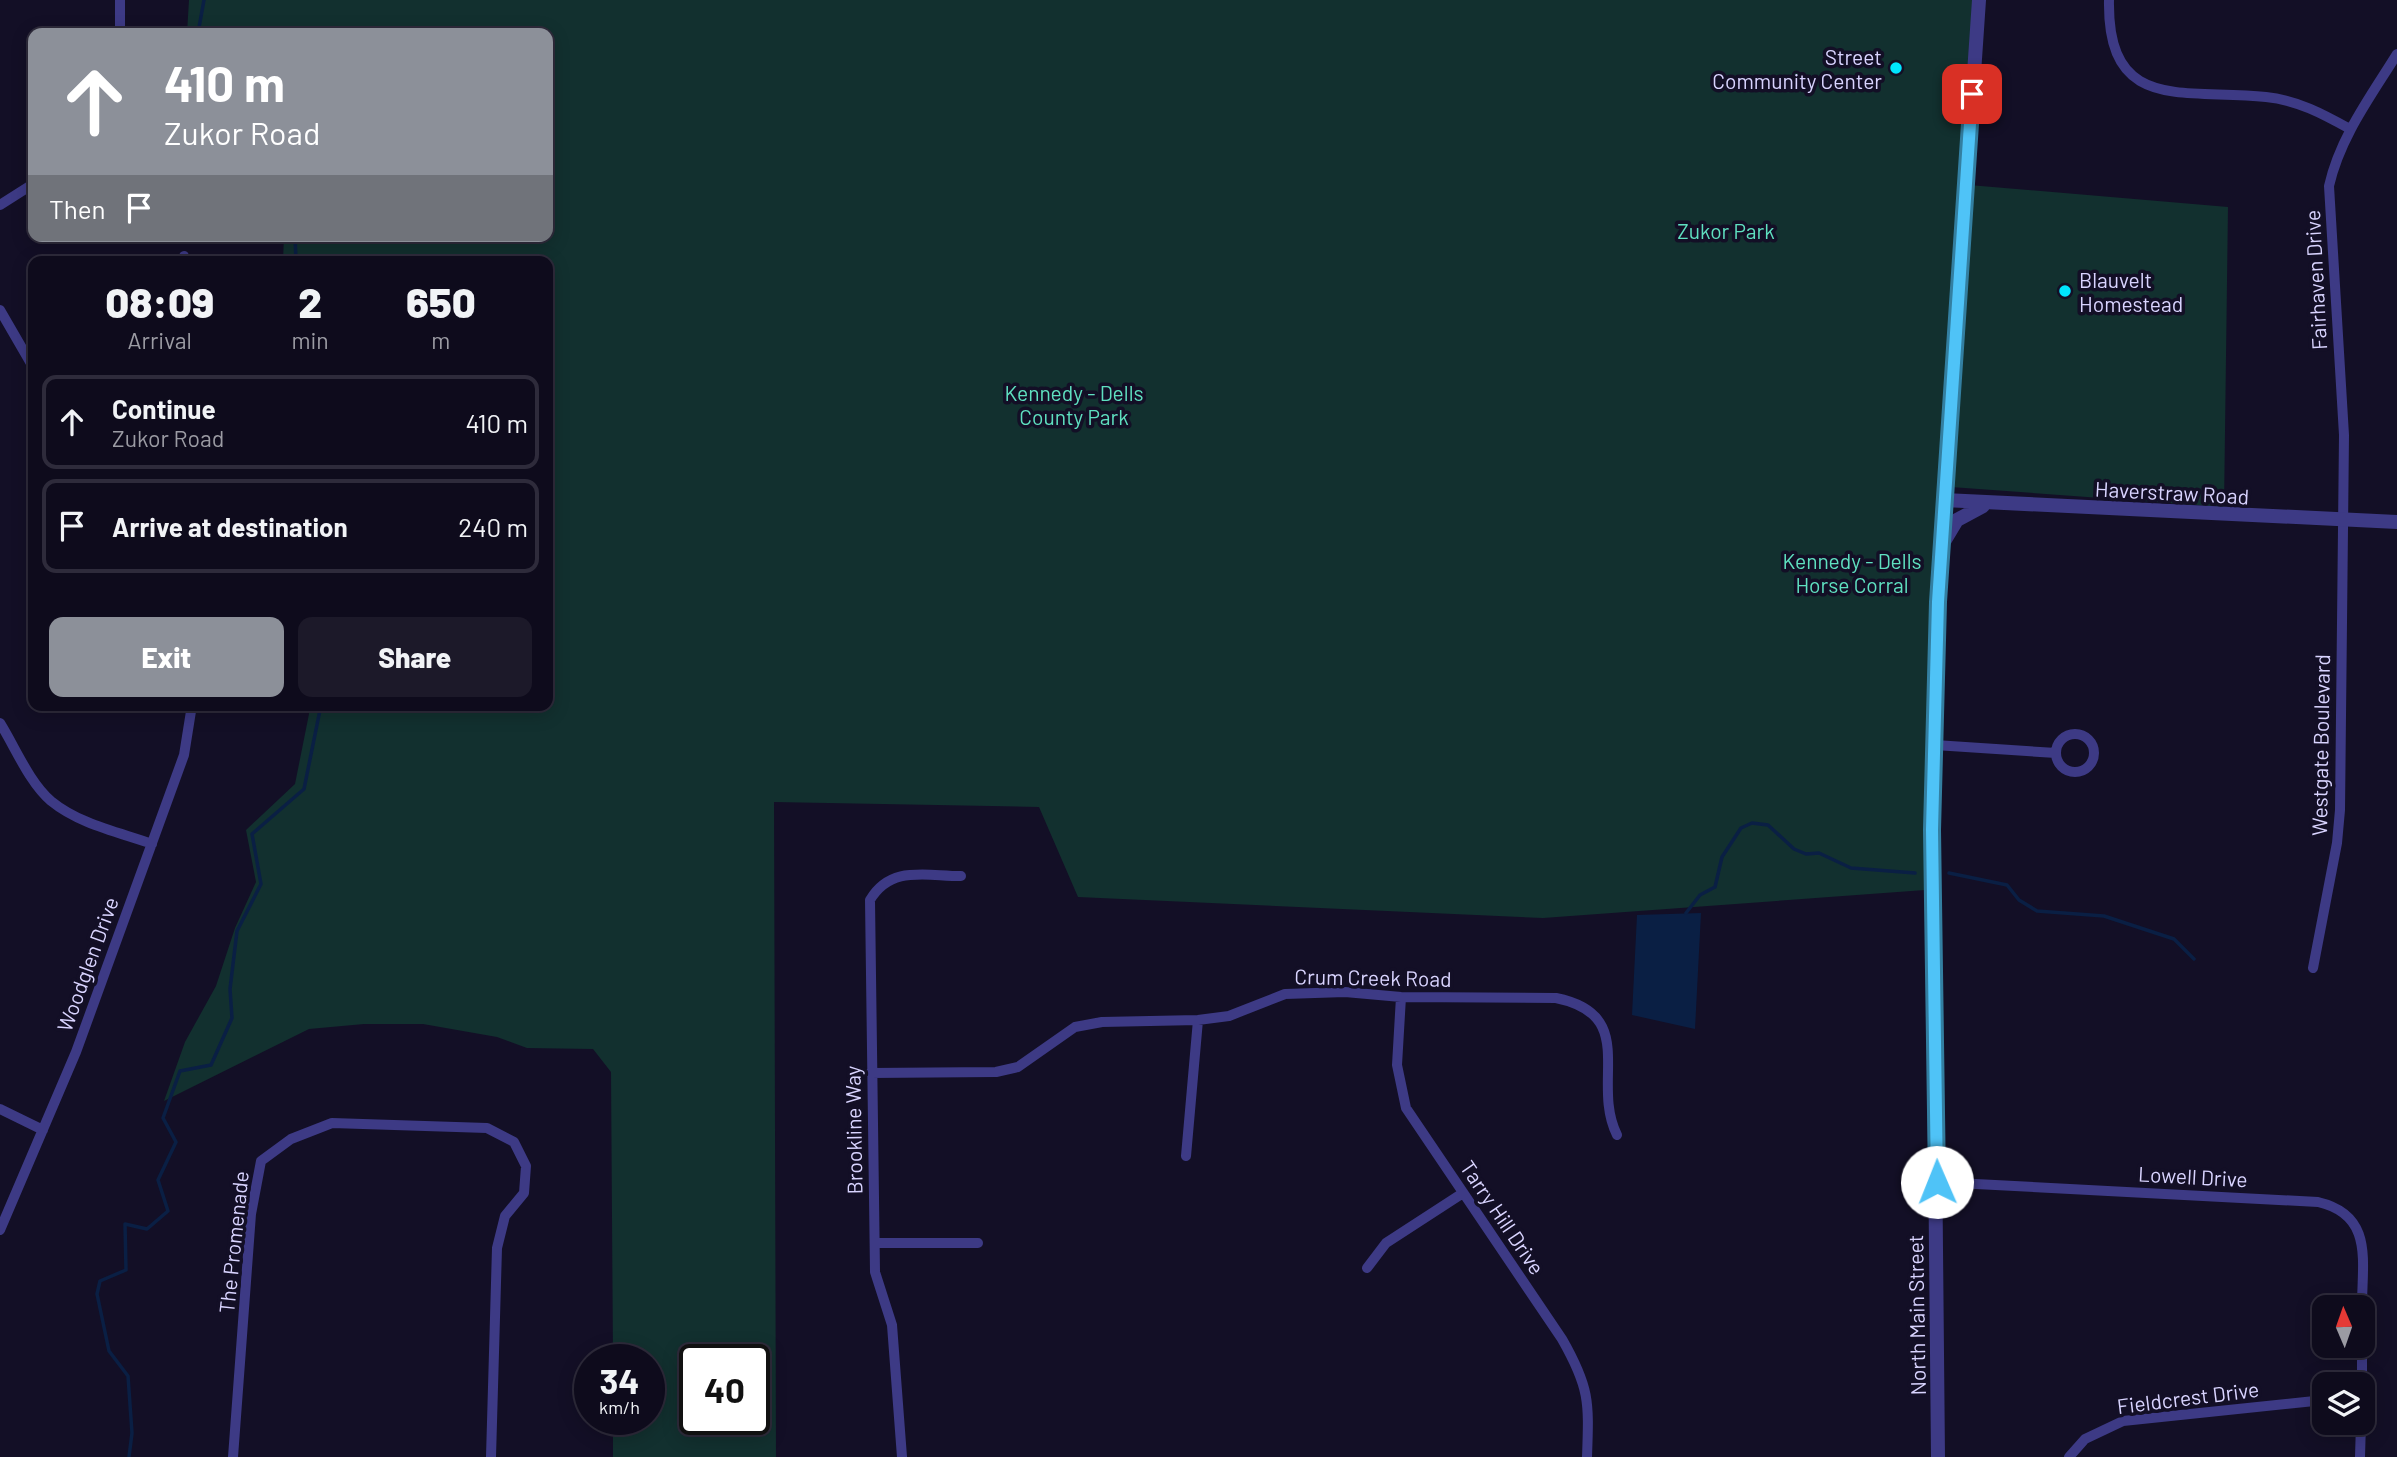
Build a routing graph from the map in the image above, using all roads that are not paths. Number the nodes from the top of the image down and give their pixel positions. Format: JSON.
{"nodes":[{"id":1,"x":120,"y":0,"type":"edge"},
{"id":2,"x":1979,"y":0,"type":"edge"},
{"id":3,"x":2109,"y":0,"type":"edge"},
{"id":4,"x":120,"y":28,"type":"edge"},
{"id":5,"x":2397,"y":54,"type":"edge"},
{"id":6,"x":2350,"y":129,"type":"junction"},
{"id":7,"x":28,"y":187,"type":"edge"},
{"id":8,"x":0,"y":205,"type":"edge"},
{"id":9,"x":0,"y":310,"type":"edge"},
{"id":10,"x":28,"y":358,"type":"edge"},
{"id":11,"x":1944,"y":500,"type":"junction"},
{"id":12,"x":2001,"y":504,"type":"junction"},
{"id":13,"x":2342,"y":521,"type":"junction"},
{"id":14,"x":2397,"y":522,"type":"edge"},
{"id":15,"x":1941,"y":555,"type":"junction"},
{"id":16,"x":191,"y":711,"type":"edge"},
{"id":17,"x":0,"y":723,"type":"edge"},
{"id":18,"x":1935,"y":745,"type":"junction"},
{"id":19,"x":2056,"y":753,"type":"dead end"},
{"id":20,"x":152,"y":844,"type":"junction"},
{"id":21,"x":961,"y":876,"type":"dead end"},
{"id":22,"x":2314,"y":968,"type":"dead end"},
{"id":23,"x":1401,"y":996,"type":"junction"},
{"id":24,"x":1198,"y":1020,"type":"junction"},
{"id":25,"x":870,"y":1073,"type":"junction"},
{"id":26,"x":0,"y":1109,"type":"edge"},
{"id":27,"x":43,"y":1130,"type":"junction"},
{"id":28,"x":1617,"y":1135,"type":"dead end"},
{"id":29,"x":1185,"y":1156,"type":"dead end"},
{"id":30,"x":1937,"y":1182,"type":"junction"},
{"id":31,"x":1463,"y":1193,"type":"junction"},
{"id":32,"x":0,"y":1230,"type":"edge"},
{"id":33,"x":978,"y":1242,"type":"dead end"},
{"id":34,"x":875,"y":1243,"type":"junction"},
{"id":35,"x":1367,"y":1268,"type":"dead end"},
{"id":36,"x":2362,"y":1295,"type":"edge"},
{"id":37,"x":2312,"y":1401,"type":"edge"},
{"id":38,"x":2361,"y":1435,"type":"edge"},
{"id":39,"x":233,"y":1457,"type":"edge"},
{"id":40,"x":491,"y":1457,"type":"edge"},
{"id":41,"x":902,"y":1457,"type":"edge"},
{"id":42,"x":1587,"y":1457,"type":"edge"},
{"id":43,"x":1938,"y":1457,"type":"edge"},
{"id":44,"x":2069,"y":1457,"type":"edge"},
{"id":45,"x":2360,"y":1457,"type":"edge"}],
"edges":[{"from":1,"to":4,"type":"street"},
{"from":2,"to":11,"type":"street","name":"North Main Street"},
{"from":3,"to":6,"type":"street"},
{"from":5,"to":6,"type":"street","name":"Fairhaven Drive"},
{"from":6,"to":13,"type":"street","name":"Fairhaven Drive"},
{"from":7,"to":8,"type":"street"},
{"from":9,"to":10,"type":"street"},
{"from":11,"to":12,"type":"street","name":"Haverstraw Road"},
{"from":11,"to":15,"type":"street","name":"North Main Street"},
{"from":12,"to":13,"type":"street","name":"Haverstraw Road"},
{"from":12,"to":15,"type":"street"},
{"from":13,"to":14,"type":"street","name":"Haverstraw Road"},
{"from":13,"to":22,"type":"street","name":"Westgate Boulevard"},
{"from":15,"to":18,"type":"street","name":"North Main Street"},
{"from":16,"to":20,"type":"street","name":"Woodglen Drive"},
{"from":17,"to":20,"type":"street"},
{"from":18,"to":19,"type":"street"},
{"from":18,"to":30,"type":"street","name":"North Main Street"},
{"from":20,"to":27,"type":"street","name":"Woodglen Drive"},
{"from":21,"to":25,"type":"street","name":"Brookline Way"},
{"from":23,"to":24,"type":"street","name":"Crum Creek Road"},
{"from":23,"to":28,"type":"street","name":"Crum Creek Road"},
{"from":23,"to":31,"type":"street","name":"Tarry Hill Drive"},
{"from":24,"to":25,"type":"street","name":"Crum Creek Road"},
{"from":24,"to":29,"type":"street"},
{"from":25,"to":34,"type":"street","name":"Brookline Way"},
{"from":26,"to":27,"type":"street"},
{"from":27,"to":32,"type":"street","name":"Woodglen Drive"},
{"from":30,"to":36,"type":"street","name":"Lowell Drive"},
{"from":30,"to":43,"type":"street","name":"North Main Street"},
{"from":31,"to":35,"type":"street"},
{"from":31,"to":42,"type":"street","name":"Tarry Hill Drive"},
{"from":33,"to":34,"type":"street"},
{"from":34,"to":41,"type":"street","name":"Brookline Way"},
{"from":37,"to":44,"type":"street","name":"Fieldcrest Drive"},
{"from":38,"to":45,"type":"street"},
{"from":39,"to":40,"type":"street","name":"The Promenade"}]}
